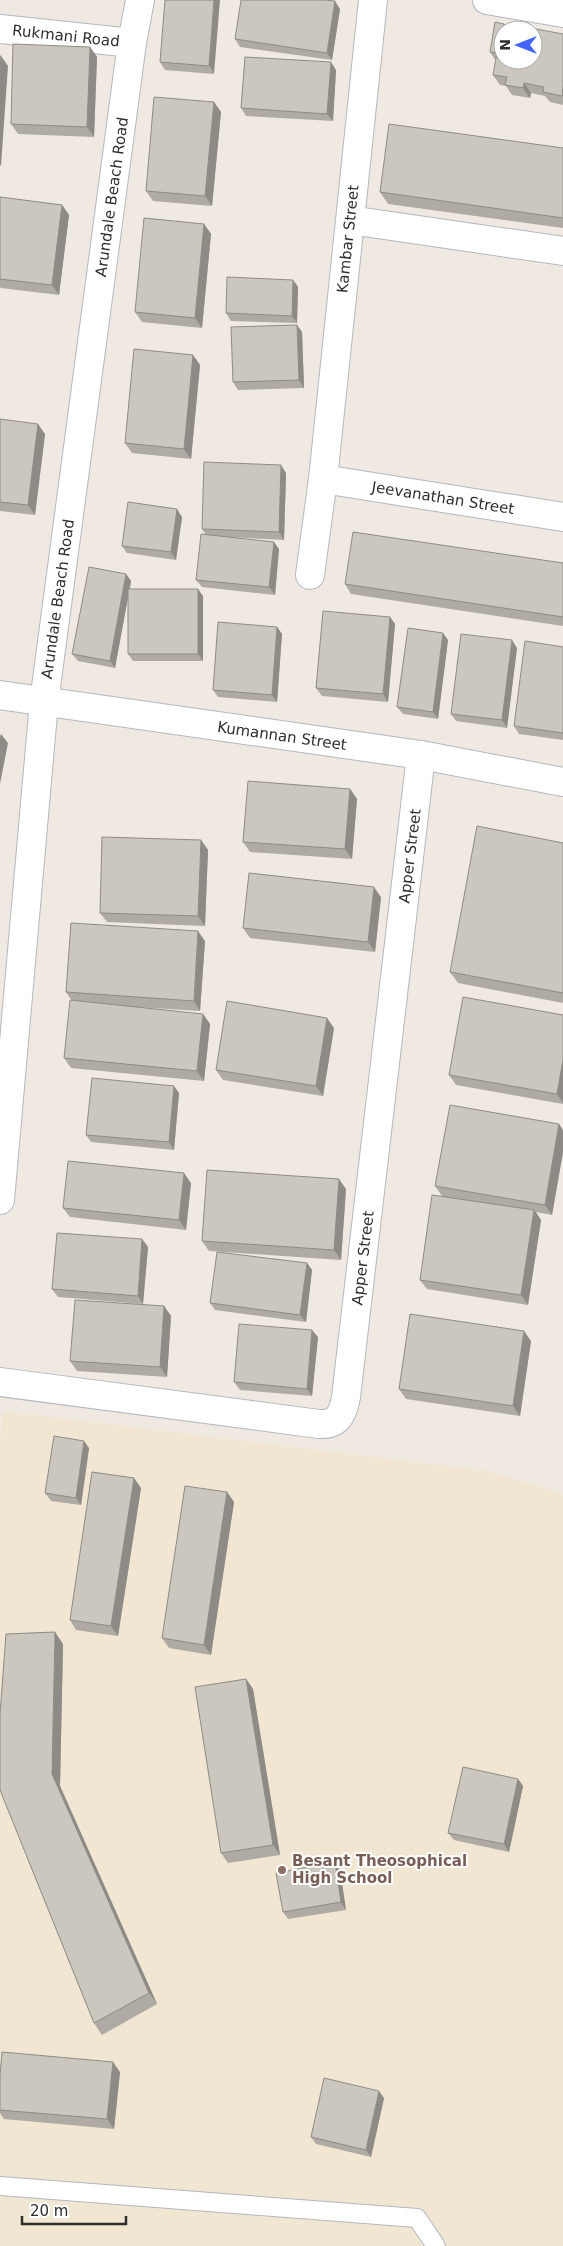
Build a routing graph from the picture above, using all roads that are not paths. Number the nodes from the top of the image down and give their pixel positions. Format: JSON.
{"nodes":[{"id":1,"x":140,"y":0,"type":"edge"},
{"id":2,"x":373,"y":0,"type":"edge"},
{"id":3,"x":487,"y":0,"type":"edge"},
{"id":4,"x":563,"y":13,"type":"edge"},
{"id":5,"x":0,"y":29,"type":"edge"},
{"id":6,"x":132,"y":43,"type":"junction"},
{"id":7,"x":350,"y":220,"type":"junction"},
{"id":8,"x":563,"y":251,"type":"edge"},
{"id":9,"x":323,"y":479,"type":"junction"},
{"id":10,"x":563,"y":517,"type":"edge"},
{"id":11,"x":310,"y":574,"type":"dead end"},
{"id":12,"x":0,"y":695,"type":"edge"},
{"id":13,"x":44,"y":702,"type":"junction"},
{"id":14,"x":422,"y":755,"type":"junction"},
{"id":15,"x":563,"y":782,"type":"edge"},
{"id":16,"x":0,"y":1200,"type":"edge"},
{"id":17,"x":0,"y":1382,"type":"edge"},
{"id":18,"x":0,"y":2186,"type":"edge"},
{"id":19,"x":436,"y":2246,"type":"edge"}],
"edges":[{"from":1,"to":6,"type":"street","name":"Arundale Beach Road"},
{"from":2,"to":7,"type":"street","name":"Kambar Street"},
{"from":3,"to":4,"type":"street"},
{"from":5,"to":6,"type":"street","name":"Rukmani Road"},
{"from":6,"to":13,"type":"street","name":"Arundale Beach Road"},
{"from":7,"to":8,"type":"street"},
{"from":7,"to":9,"type":"street","name":"Kambar Street"},
{"from":9,"to":10,"type":"street","name":"Jeevanathan Street"},
{"from":9,"to":11,"type":"street","name":"Kambar Street"},
{"from":12,"to":13,"type":"street","name":"Kumannan Street"},
{"from":13,"to":14,"type":"street","name":"Kumannan Street"},
{"from":13,"to":16,"type":"street","name":"Arundale Beach Road"},
{"from":14,"to":15,"type":"street","name":"Kumannan Street"},
{"from":14,"to":17,"type":"street","name":"Apper Street"},
{"from":18,"to":19,"type":"lane"}]}
